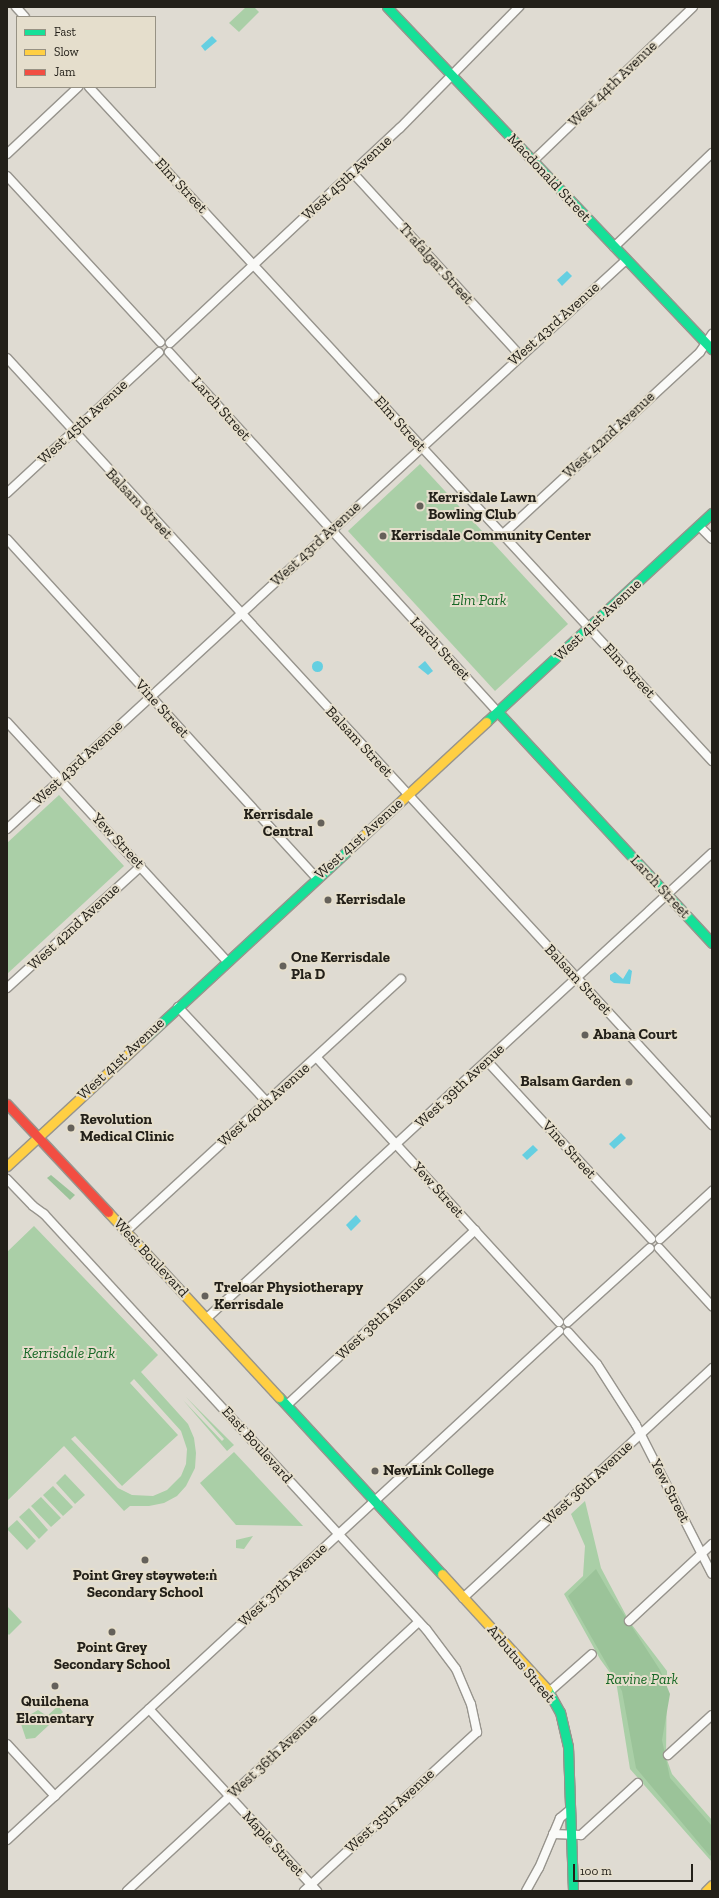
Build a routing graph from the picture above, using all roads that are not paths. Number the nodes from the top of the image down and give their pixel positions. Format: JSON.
{"nodes":[{"id":1,"x":16,"y":7,"type":"edge"},
{"id":2,"x":387,"y":7,"type":"edge"},
{"id":3,"x":519,"y":7,"type":"edge"},
{"id":4,"x":694,"y":7,"type":"edge"},
{"id":5,"x":24,"y":16,"type":"edge"},
{"id":6,"x":452,"y":75,"type":"junction"},
{"id":7,"x":77,"y":88,"type":"edge"},
{"id":8,"x":90,"y":88,"type":"edge"},
{"id":9,"x":7,"y":154,"type":"edge"},
{"id":10,"x":712,"y":154,"type":"edge"},
{"id":11,"x":533,"y":161,"type":"junction"},
{"id":12,"x":353,"y":173,"type":"junction"},
{"id":13,"x":7,"y":176,"type":"edge"},
{"id":14,"x":614,"y":247,"type":"junction"},
{"id":15,"x":626,"y":260,"type":"junction"},
{"id":16,"x":255,"y":264,"type":"junction"},
{"id":17,"x":712,"y":334,"type":"edge"},
{"id":18,"x":160,"y":342,"type":"junction"},
{"id":19,"x":170,"y":343,"type":"junction"},
{"id":20,"x":709,"y":346,"type":"edge"},
{"id":21,"x":159,"y":352,"type":"junction"},
{"id":22,"x":169,"y":352,"type":"junction"},
{"id":23,"x":520,"y":356,"type":"junction"},
{"id":24,"x":7,"y":358,"type":"edge"},
{"id":25,"x":74,"y":430,"type":"junction"},
{"id":26,"x":421,"y":447,"type":"junction"},
{"id":27,"x":7,"y":493,"type":"edge"},
{"id":28,"x":712,"y":513,"type":"edge"},
{"id":29,"x":699,"y":526,"type":"junction"},
{"id":30,"x":331,"y":531,"type":"junction"},
{"id":31,"x":503,"y":534,"type":"junction"},
{"id":32,"x":7,"y":539,"type":"edge"},
{"id":33,"x":712,"y":539,"type":"edge"},
{"id":34,"x":240,"y":613,"type":"junction"},
{"id":35,"x":590,"y":628,"type":"junction"},
{"id":36,"x":150,"y":697,"type":"junction"},
{"id":37,"x":498,"y":712,"type":"junction"},
{"id":38,"x":7,"y":722,"type":"edge"},
{"id":39,"x":712,"y":761,"type":"edge"},
{"id":40,"x":60,"y":779,"type":"junction"},
{"id":41,"x":408,"y":795,"type":"junction"},
{"id":42,"x":7,"y":829,"type":"edge"},
{"id":43,"x":712,"y":853,"type":"edge"},
{"id":44,"x":141,"y":866,"type":"junction"},
{"id":45,"x":317,"y":878,"type":"junction"},
{"id":46,"x":667,"y":894,"type":"junction"},
{"id":47,"x":712,"y":943,"type":"edge"},
{"id":48,"x":228,"y":961,"type":"junction"},
{"id":49,"x":577,"y":978,"type":"junction"},
{"id":50,"x":401,"y":979,"type":"dead end"},
{"id":51,"x":7,"y":988,"type":"edge"},
{"id":52,"x":178,"y":1007,"type":"junction"},
{"id":53,"x":317,"y":1058,"type":"junction"},
{"id":54,"x":487,"y":1060,"type":"junction"},
{"id":55,"x":267,"y":1102,"type":"junction"},
{"id":56,"x":7,"y":1104,"type":"edge"},
{"id":57,"x":712,"y":1125,"type":"edge"},
{"id":58,"x":37,"y":1137,"type":"junction"},
{"id":59,"x":396,"y":1144,"type":"junction"},
{"id":60,"x":7,"y":1166,"type":"edge"},
{"id":61,"x":7,"y":1179,"type":"edge"},
{"id":62,"x":712,"y":1191,"type":"edge"},
{"id":63,"x":475,"y":1230,"type":"junction"},
{"id":64,"x":126,"y":1231,"type":"junction"},
{"id":65,"x":651,"y":1239,"type":"junction"},
{"id":66,"x":660,"y":1239,"type":"junction"},
{"id":67,"x":650,"y":1248,"type":"junction"},
{"id":68,"x":660,"y":1248,"type":"junction"},
{"id":69,"x":712,"y":1306,"type":"edge"},
{"id":70,"x":208,"y":1318,"type":"junction"},
{"id":71,"x":568,"y":1322,"type":"junction"},
{"id":72,"x":559,"y":1326,"type":"junction"},
{"id":73,"x":568,"y":1332,"type":"junction"},
{"id":74,"x":712,"y":1368,"type":"edge"},
{"id":75,"x":287,"y":1405,"type":"junction"},
{"id":76,"x":640,"y":1434,"type":"junction"},
{"id":77,"x":376,"y":1501,"type":"junction"},
{"id":78,"x":338,"y":1534,"type":"junction"},
{"id":79,"x":712,"y":1544,"type":"edge"},
{"id":80,"x":702,"y":1553,"type":"junction"},
{"id":81,"x":712,"y":1574,"type":"edge"},
{"id":82,"x":463,"y":1598,"type":"junction"},
{"id":83,"x":419,"y":1622,"type":"junction"},
{"id":84,"x":629,"y":1622,"type":"dead end"},
{"id":85,"x":592,"y":1654,"type":"dead end"},
{"id":86,"x":549,"y":1692,"type":"junction"},
{"id":87,"x":149,"y":1709,"type":"junction"},
{"id":88,"x":712,"y":1715,"type":"edge"},
{"id":89,"x":477,"y":1732,"type":"joint"},
{"id":90,"x":7,"y":1744,"type":"edge"},
{"id":91,"x":668,"y":1756,"type":"dead end"},
{"id":92,"x":638,"y":1782,"type":"dead end"},
{"id":93,"x":55,"y":1796,"type":"junction"},
{"id":94,"x":229,"y":1797,"type":"junction"},
{"id":95,"x":571,"y":1809,"type":"junction"},
{"id":96,"x":554,"y":1834,"type":"junction"},
{"id":97,"x":572,"y":1835,"type":"junction"},
{"id":98,"x":7,"y":1840,"type":"edge"},
{"id":99,"x":311,"y":1884,"type":"junction"},
{"id":100,"x":712,"y":1886,"type":"edge"},
{"id":101,"x":127,"y":1891,"type":"edge"},
{"id":102,"x":304,"y":1891,"type":"edge"},
{"id":103,"x":317,"y":1891,"type":"edge"},
{"id":104,"x":526,"y":1891,"type":"edge"},
{"id":105,"x":573,"y":1891,"type":"edge"},
{"id":106,"x":706,"y":1891,"type":"edge"}],
"edges":[{"from":1,"to":5,"type":"street"},
{"from":2,"to":6,"type":"main road","name":"Macdonald Street"},
{"from":3,"to":6,"type":"street","name":"West 45th Avenue"},
{"from":4,"to":11,"type":"street","name":"West 44th Avenue"},
{"from":6,"to":11,"type":"main road","name":"Macdonald Street"},
{"from":6,"to":12,"type":"street","name":"West 45th Avenue"},
{"from":7,"to":9,"type":"street"},
{"from":8,"to":16,"type":"street","name":"Elm Street"},
{"from":10,"to":14,"type":"street"},
{"from":11,"to":14,"type":"main road","name":"Macdonald Street"},
{"from":12,"to":16,"type":"street","name":"West 45th Avenue"},
{"from":12,"to":23,"type":"street","name":"Trafalgar Street"},
{"from":13,"to":18,"type":"street"},
{"from":14,"to":15,"type":"main road","name":"Macdonald Street"},
{"from":15,"to":20,"type":"main road","name":"Macdonald Street"},
{"from":15,"to":23,"type":"street","name":"West 43rd Avenue"},
{"from":16,"to":19,"type":"street","name":"West 45th Avenue"},
{"from":16,"to":26,"type":"street","name":"Elm Street"},
{"from":17,"to":20,"type":"street","name":"West 42nd Avenue"},
{"from":18,"to":19,"type":"street"},
{"from":18,"to":21,"type":"street"},
{"from":19,"to":22,"type":"street"},
{"from":20,"to":31,"type":"street","name":"West 42nd Avenue"},
{"from":21,"to":22,"type":"street"},
{"from":21,"to":25,"type":"street","name":"West 45th Avenue"},
{"from":22,"to":30,"type":"street","name":"Larch Street"},
{"from":23,"to":26,"type":"street","name":"West 43rd Avenue"},
{"from":24,"to":25,"type":"street","name":"Balsam Street"},
{"from":25,"to":27,"type":"street","name":"West 45th Avenue"},
{"from":25,"to":34,"type":"street","name":"Balsam Street"},
{"from":26,"to":30,"type":"street","name":"West 43rd Avenue"},
{"from":26,"to":31,"type":"street","name":"Elm Street"},
{"from":28,"to":29,"type":"main road","name":"West 41st Avenue"},
{"from":29,"to":33,"type":"street"},
{"from":29,"to":35,"type":"main road","name":"West 41st Avenue"},
{"from":30,"to":34,"type":"street","name":"West 43rd Avenue"},
{"from":30,"to":37,"type":"street","name":"Larch Street"},
{"from":31,"to":35,"type":"street","name":"Elm Street"},
{"from":32,"to":36,"type":"street","name":"Vine Street"},
{"from":34,"to":36,"type":"street","name":"West 43rd Avenue"},
{"from":34,"to":41,"type":"street","name":"Balsam Street"},
{"from":35,"to":37,"type":"main road","name":"West 41st Avenue"},
{"from":35,"to":39,"type":"street","name":"Elm Street"},
{"from":36,"to":40,"type":"street","name":"West 43rd Avenue"},
{"from":36,"to":45,"type":"street","name":"Vine Street"},
{"from":37,"to":41,"type":"main road","name":"West 41st Avenue"},
{"from":37,"to":46,"type":"main road","name":"Larch Street"},
{"from":38,"to":40,"type":"street","name":"Yew Street"},
{"from":40,"to":42,"type":"street","name":"West 43rd Avenue"},
{"from":40,"to":44,"type":"street","name":"Yew Street"},
{"from":41,"to":45,"type":"main road","name":"West 41st Avenue"},
{"from":41,"to":49,"type":"street","name":"Balsam Street"},
{"from":43,"to":46,"type":"street","name":"West 39th Avenue"},
{"from":44,"to":48,"type":"street","name":"Yew Street"},
{"from":44,"to":51,"type":"street","name":"West 42nd Avenue"},
{"from":45,"to":48,"type":"main road","name":"West 41st Avenue"},
{"from":46,"to":47,"type":"main road","name":"Larch Street"},
{"from":46,"to":49,"type":"street","name":"West 39th Avenue"},
{"from":48,"to":52,"type":"main road","name":"West 41st Avenue"},
{"from":49,"to":54,"type":"street","name":"West 39th Avenue"},
{"from":49,"to":57,"type":"street","name":"Balsam Street"},
{"from":50,"to":53,"type":"street","name":"West 40th Avenue"},
{"from":52,"to":55,"type":"street"},
{"from":52,"to":58,"type":"main road","name":"West 41st Avenue"},
{"from":53,"to":55,"type":"street","name":"West 40th Avenue"},
{"from":53,"to":59,"type":"street","name":"Yew Street"},
{"from":54,"to":59,"type":"street","name":"West 39th Avenue"},
{"from":54,"to":65,"type":"street","name":"Vine Street"},
{"from":55,"to":64,"type":"street","name":"West 40th Avenue"},
{"from":56,"to":58,"type":"main road","name":"West Boulevard"},
{"from":58,"to":60,"type":"main road","name":"West 41st Avenue"},
{"from":58,"to":64,"type":"main road","name":"West Boulevard"},
{"from":59,"to":63,"type":"street","name":"Yew Street"},
{"from":59,"to":70,"type":"street","name":"West 39th Avenue"},
{"from":61,"to":78,"type":"street","name":"East Boulevard"},
{"from":62,"to":66,"type":"street"},
{"from":63,"to":72,"type":"street","name":"Yew Street"},
{"from":63,"to":75,"type":"street","name":"West 38th Avenue"},
{"from":64,"to":70,"type":"main road","name":"West Boulevard"},
{"from":65,"to":66,"type":"street"},
{"from":65,"to":67,"type":"street"},
{"from":66,"to":68,"type":"street"},
{"from":67,"to":68,"type":"street"},
{"from":67,"to":71,"type":"street"},
{"from":68,"to":69,"type":"street"},
{"from":70,"to":75,"type":"main road","name":"West Boulevard"},
{"from":71,"to":72,"type":"street"},
{"from":71,"to":73,"type":"street"},
{"from":72,"to":73,"type":"street"},
{"from":72,"to":77,"type":"street","name":"West 37th Avenue"},
{"from":73,"to":76,"type":"street","name":"Yew Street"},
{"from":74,"to":76,"type":"street","name":"West 36th Avenue"},
{"from":75,"to":77,"type":"main road","name":"West Boulevard"},
{"from":76,"to":80,"type":"street","name":"Yew Street"},
{"from":76,"to":82,"type":"street","name":"West 36th Avenue"},
{"from":77,"to":78,"type":"street","name":"West 37th Avenue"},
{"from":77,"to":82,"type":"main road","name":"Arbutus Street"},
{"from":78,"to":83,"type":"street","name":"East Boulevard"},
{"from":78,"to":87,"type":"street","name":"West 37th Avenue"},
{"from":79,"to":80,"type":"street"},
{"from":80,"to":81,"type":"street","name":"Yew Street"},
{"from":80,"to":84,"type":"street"},
{"from":82,"to":86,"type":"main road","name":"Arbutus Street"},
{"from":83,"to":89,"type":"street","name":"East Boulevard"},
{"from":83,"to":94,"type":"street","name":"West 36th Avenue"},
{"from":85,"to":86,"type":"street"},
{"from":86,"to":95,"type":"main road","name":"Arbutus Street"},
{"from":87,"to":93,"type":"street","name":"West 37th Avenue"},
{"from":87,"to":94,"type":"street","name":"Maple Street"},
{"from":88,"to":91,"type":"street"},
{"from":89,"to":99,"type":"street","name":"West 35th Avenue"},
{"from":90,"to":93,"type":"street"},
{"from":92,"to":97,"type":"street"},
{"from":93,"to":98,"type":"street","name":"West 37th Avenue"},
{"from":94,"to":99,"type":"street","name":"Maple Street"},
{"from":94,"to":101,"type":"street","name":"West 36th Avenue"},
{"from":95,"to":96,"type":"street"},
{"from":95,"to":97,"type":"main road","name":"Arbutus Street"},
{"from":96,"to":97,"type":"street"},
{"from":96,"to":104,"type":"street"},
{"from":97,"to":105,"type":"main road","name":"Arbutus Street"},
{"from":99,"to":102,"type":"street","name":"West 35th Avenue"},
{"from":99,"to":103,"type":"street","name":"Maple Street"},
{"from":100,"to":106,"type":"main road"}]}
